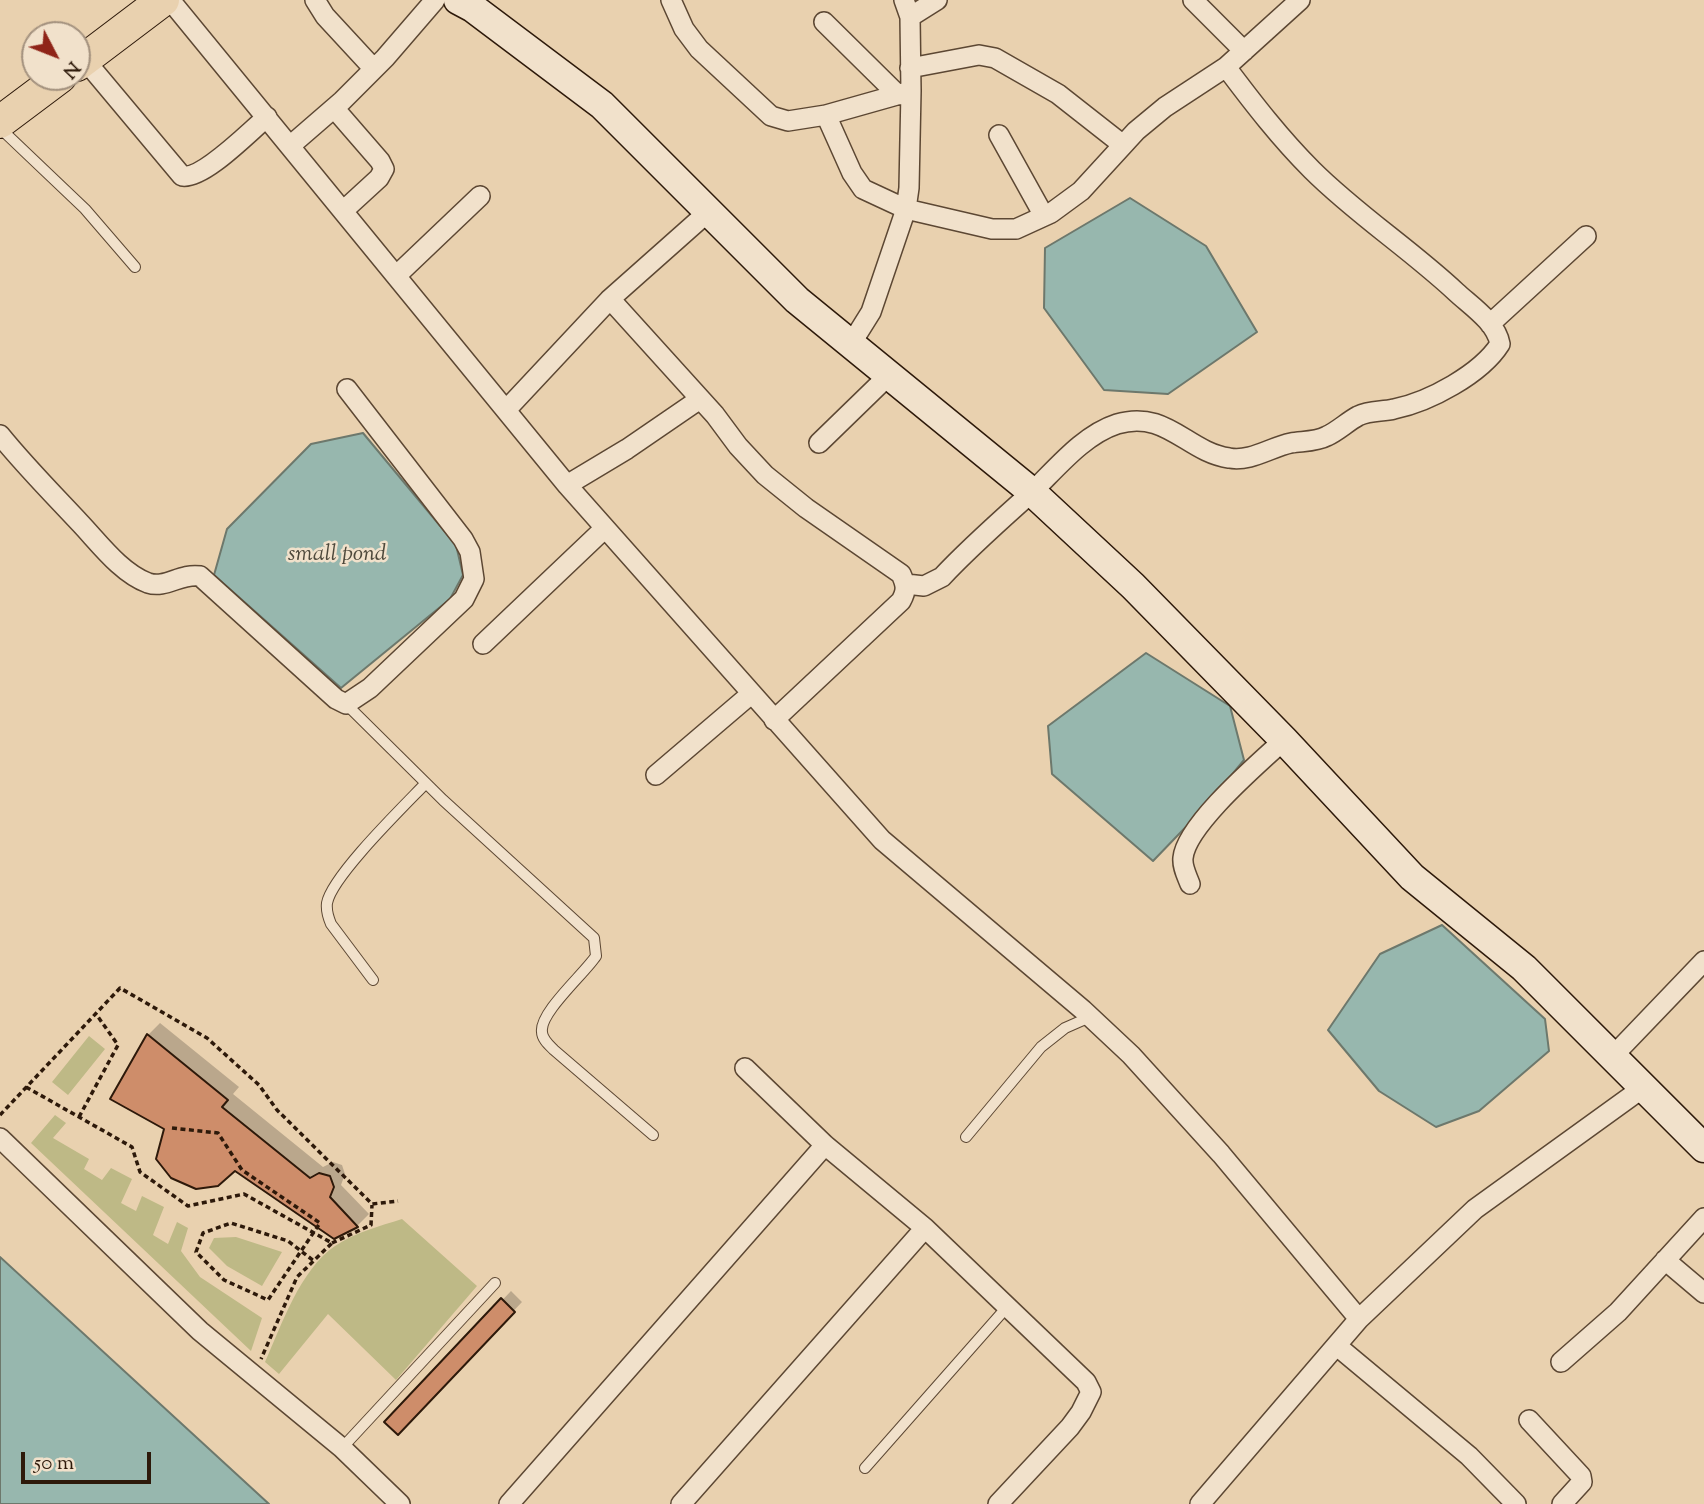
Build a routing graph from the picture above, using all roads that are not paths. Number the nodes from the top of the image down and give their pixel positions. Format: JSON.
{"nodes":[{"id":1,"x":163,"y":0,"type":"edge"},
{"id":2,"x":170,"y":0,"type":"edge"},
{"id":3,"x":315,"y":0,"type":"edge"},
{"id":4,"x":435,"y":0,"type":"edge"},
{"id":5,"x":458,"y":0,"type":"edge"},
{"id":6,"x":671,"y":0,"type":"edge"},
{"id":7,"x":937,"y":0,"type":"edge"},
{"id":8,"x":1193,"y":0,"type":"edge"},
{"id":9,"x":1300,"y":0,"type":"edge"},
{"id":10,"x":907,"y":8,"type":"edge"},
{"id":11,"x":824,"y":22,"type":"dead end"},
{"id":12,"x":1244,"y":51,"type":"junction"},
{"id":13,"x":91,"y":54,"type":"edge"},
{"id":14,"x":1226,"y":67,"type":"junction"},
{"id":15,"x":910,"y":68,"type":"junction"},
{"id":16,"x":374,"y":69,"type":"junction"},
{"id":17,"x":91,"y":84,"type":"edge"},
{"id":18,"x":43,"y":91,"type":"edge"},
{"id":19,"x":904,"y":93,"type":"junction"},
{"id":20,"x":334,"y":108,"type":"junction"},
{"id":21,"x":826,"y":115,"type":"junction"},
{"id":22,"x":267,"y":117,"type":"junction"},
{"id":23,"x":0,"y":125,"type":"edge"},
{"id":24,"x":999,"y":135,"type":"dead end"},
{"id":25,"x":1123,"y":145,"type":"junction"},
{"id":26,"x":290,"y":146,"type":"junction"},
{"id":27,"x":480,"y":196,"type":"dead end"},
{"id":28,"x":906,"y":209,"type":"junction"},
{"id":29,"x":342,"y":211,"type":"junction"},
{"id":30,"x":708,"y":212,"type":"junction"},
{"id":31,"x":1044,"y":216,"type":"junction"},
{"id":32,"x":1586,"y":236,"type":"dead end"},
{"id":33,"x":135,"y":267,"type":"dead end"},
{"id":34,"x":396,"y":276,"type":"junction"},
{"id":35,"x":610,"y":299,"type":"junction"},
{"id":36,"x":1490,"y":324,"type":"junction"},
{"id":37,"x":851,"y":344,"type":"junction"},
{"id":38,"x":889,"y":375,"type":"junction"},
{"id":39,"x":347,"y":389,"type":"dead end"},
{"id":40,"x":700,"y":399,"type":"junction"},
{"id":41,"x":507,"y":409,"type":"junction"},
{"id":42,"x":0,"y":435,"type":"edge"},
{"id":43,"x":819,"y":443,"type":"dead end"},
{"id":44,"x":566,"y":485,"type":"junction"},
{"id":45,"x":1032,"y":492,"type":"junction"},
{"id":46,"x":604,"y":529,"type":"junction"},
{"id":47,"x":906,"y":584,"type":"junction"},
{"id":48,"x":482,"y":644,"type":"dead end"},
{"id":49,"x":751,"y":694,"type":"junction"},
{"id":50,"x":346,"y":704,"type":"junction"},
{"id":51,"x":774,"y":720,"type":"junction"},
{"id":52,"x":1284,"y":740,"type":"junction"},
{"id":53,"x":656,"y":775,"type":"dead end"},
{"id":54,"x":426,"y":783,"type":"junction"},
{"id":55,"x":1190,"y":884,"type":"dead end"},
{"id":56,"x":1704,"y":961,"type":"edge"},
{"id":57,"x":373,"y":980,"type":"dead end"},
{"id":58,"x":1090,"y":1017,"type":"junction"},
{"id":59,"x":1612,"y":1057,"type":"junction"},
{"id":60,"x":745,"y":1068,"type":"dead end"},
{"id":61,"x":1644,"y":1087,"type":"junction"},
{"id":62,"x":653,"y":1135,"type":"dead end"},
{"id":63,"x":0,"y":1138,"type":"edge"},
{"id":64,"x":966,"y":1138,"type":"dead end"},
{"id":65,"x":825,"y":1145,"type":"junction"},
{"id":66,"x":1704,"y":1148,"type":"edge"},
{"id":67,"x":1704,"y":1218,"type":"edge"},
{"id":68,"x":925,"y":1228,"type":"junction"},
{"id":69,"x":1665,"y":1260,"type":"junction"},
{"id":70,"x":495,"y":1283,"type":"dead end"},
{"id":71,"x":1704,"y":1293,"type":"edge"},
{"id":72,"x":1007,"y":1307,"type":"junction"},
{"id":73,"x":1359,"y":1319,"type":"junction"},
{"id":74,"x":1337,"y":1346,"type":"junction"},
{"id":75,"x":1561,"y":1362,"type":"dead end"},
{"id":76,"x":1529,"y":1420,"type":"dead end"},
{"id":77,"x":342,"y":1448,"type":"junction"},
{"id":78,"x":865,"y":1468,"type":"dead end"},
{"id":79,"x":516,"y":1502,"type":"edge"},
{"id":80,"x":1203,"y":1503,"type":"edge"},
{"id":81,"x":400,"y":1504,"type":"edge"},
{"id":82,"x":681,"y":1504,"type":"edge"},
{"id":83,"x":998,"y":1504,"type":"edge"},
{"id":84,"x":1517,"y":1504,"type":"edge"},
{"id":85,"x":1562,"y":1504,"type":"edge"}],
"edges":[{"from":1,"to":13,"type":"main road"},
{"from":2,"to":22,"type":"street"},
{"from":3,"to":16,"type":"street"},
{"from":4,"to":16,"type":"street"},
{"from":5,"to":30,"type":"street"},
{"from":6,"to":21,"type":"street"},
{"from":7,"to":10,"type":"street"},
{"from":8,"to":12,"type":"street"},
{"from":9,"to":12,"type":"street"},
{"from":10,"to":15,"type":"street"},
{"from":11,"to":19,"type":"street"},
{"from":12,"to":14,"type":"street"},
{"from":14,"to":25,"type":"street"},
{"from":14,"to":36,"type":"street"},
{"from":15,"to":19,"type":"street"},
{"from":15,"to":25,"type":"street"},
{"from":16,"to":20,"type":"street"},
{"from":17,"to":22,"type":"street"},
{"from":18,"to":23,"type":"main road"},
{"from":19,"to":21,"type":"street"},
{"from":19,"to":28,"type":"street"},
{"from":20,"to":26,"type":"street"},
{"from":20,"to":29,"type":"street"},
{"from":21,"to":28,"type":"street"},
{"from":22,"to":26,"type":"street"},
{"from":23,"to":33,"type":"lane"},
{"from":24,"to":31,"type":"street"},
{"from":25,"to":31,"type":"street"},
{"from":26,"to":29,"type":"street"},
{"from":27,"to":34,"type":"street"},
{"from":28,"to":31,"type":"street"},
{"from":28,"to":37,"type":"street"},
{"from":29,"to":34,"type":"street"},
{"from":30,"to":35,"type":"street"},
{"from":30,"to":37,"type":"street"},
{"from":32,"to":36,"type":"street"},
{"from":34,"to":41,"type":"street"},
{"from":35,"to":40,"type":"street"},
{"from":35,"to":41,"type":"street"},
{"from":36,"to":45,"type":"street"},
{"from":37,"to":38,"type":"street"},
{"from":38,"to":43,"type":"street"},
{"from":38,"to":45,"type":"street"},
{"from":39,"to":50,"type":"street"},
{"from":40,"to":44,"type":"street"},
{"from":40,"to":47,"type":"street"},
{"from":41,"to":44,"type":"street"},
{"from":42,"to":50,"type":"street"},
{"from":44,"to":46,"type":"street"},
{"from":45,"to":47,"type":"street"},
{"from":45,"to":52,"type":"street"},
{"from":46,"to":48,"type":"street"},
{"from":46,"to":49,"type":"street"},
{"from":47,"to":51,"type":"street"},
{"from":49,"to":51,"type":"street"},
{"from":49,"to":53,"type":"street"},
{"from":50,"to":54,"type":"lane"},
{"from":51,"to":58,"type":"street"},
{"from":52,"to":55,"type":"street"},
{"from":52,"to":59,"type":"street"},
{"from":54,"to":57,"type":"lane"},
{"from":54,"to":62,"type":"lane"},
{"from":56,"to":59,"type":"street"},
{"from":58,"to":64,"type":"lane"},
{"from":58,"to":73,"type":"street"},
{"from":59,"to":61,"type":"street"},
{"from":60,"to":65,"type":"street"},
{"from":61,"to":66,"type":"street"},
{"from":61,"to":73,"type":"street"},
{"from":63,"to":77,"type":"street"},
{"from":65,"to":68,"type":"street"},
{"from":65,"to":79,"type":"street"},
{"from":67,"to":69,"type":"street"},
{"from":68,"to":72,"type":"street"},
{"from":68,"to":82,"type":"street"},
{"from":69,"to":71,"type":"street"},
{"from":69,"to":75,"type":"street"},
{"from":70,"to":77,"type":"lane"},
{"from":72,"to":78,"type":"lane"},
{"from":72,"to":83,"type":"street"},
{"from":73,"to":74,"type":"street"},
{"from":74,"to":80,"type":"street"},
{"from":74,"to":84,"type":"street"},
{"from":76,"to":85,"type":"street"},
{"from":77,"to":81,"type":"street"}]}
